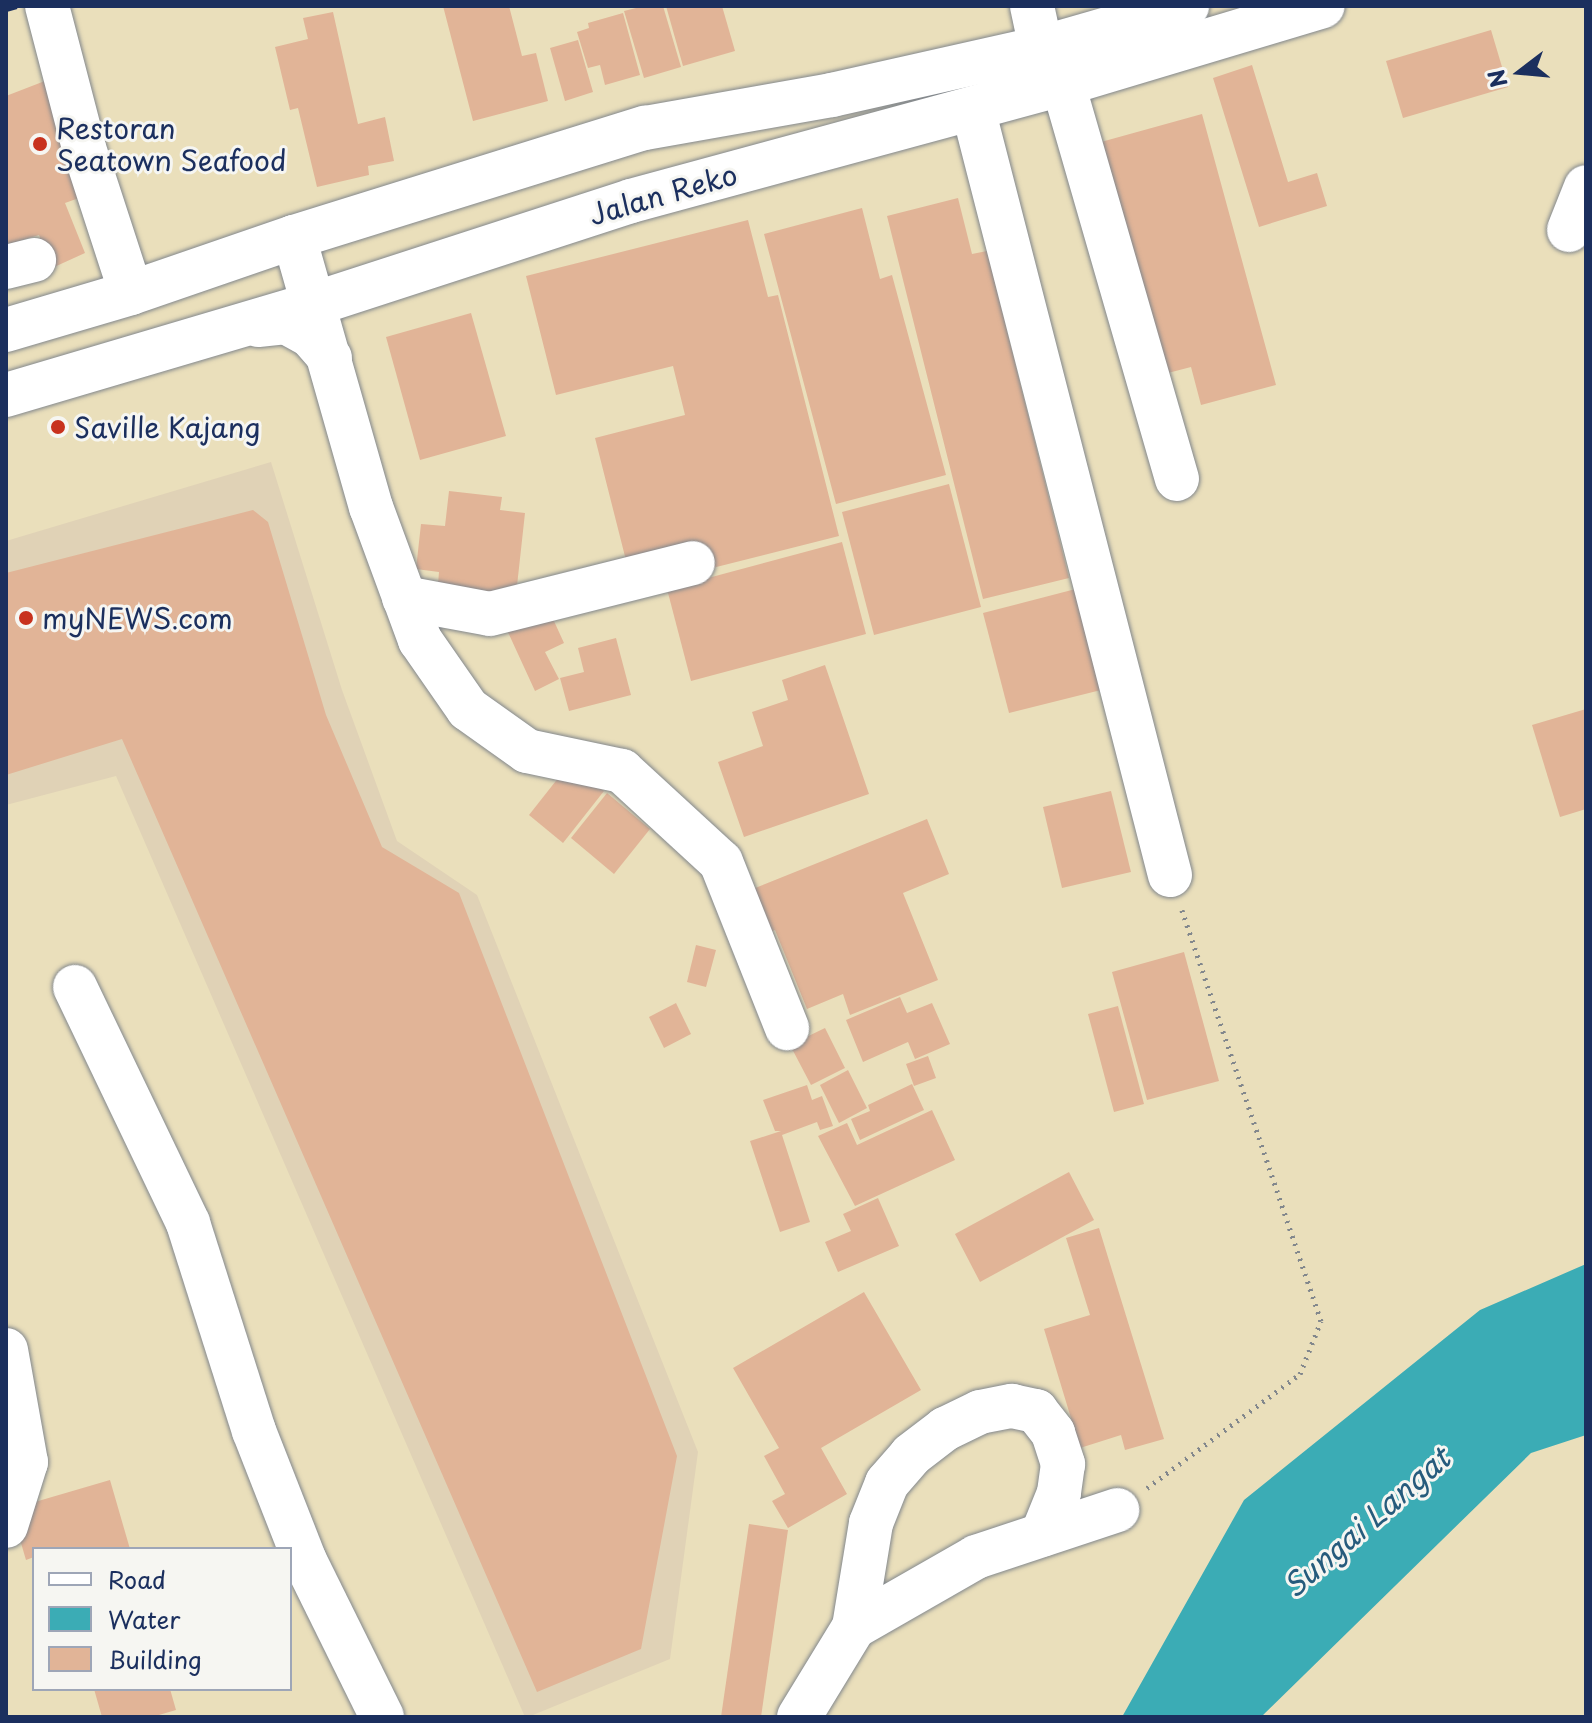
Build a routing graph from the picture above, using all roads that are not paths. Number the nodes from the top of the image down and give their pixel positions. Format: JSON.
{"nodes":[{"id":1,"x":47,"y":6,"type":"edge"},
{"id":2,"x":1032,"y":6,"type":"edge"},
{"id":3,"x":1187,"y":6,"type":"edge"},
{"id":4,"x":1323,"y":6,"type":"edge"},
{"id":5,"x":1052,"y":66,"type":"junction"},
{"id":6,"x":973,"y":109,"type":"junction"},
{"id":7,"x":1586,"y":187,"type":"edge"},
{"id":8,"x":1569,"y":230,"type":"dead end"},
{"id":9,"x":294,"y":237,"type":"junction"},
{"id":10,"x":131,"y":293,"type":"junction"},
{"id":11,"x":314,"y":304,"type":"junction"},
{"id":12,"x":234,"y":328,"type":"junction"},
{"id":13,"x":6,"y":330,"type":"edge"},
{"id":14,"x":330,"y":358,"type":"junction"},
{"id":15,"x":6,"y":395,"type":"edge"},
{"id":16,"x":1177,"y":479,"type":"dead end"},
{"id":17,"x":693,"y":563,"type":"dead end"},
{"id":18,"x":404,"y":598,"type":"junction"},
{"id":19,"x":1170,"y":875,"type":"road end"},
{"id":20,"x":75,"y":987,"type":"dead end"},
{"id":21,"x":787,"y":1028,"type":"dead end"},
{"id":22,"x":6,"y":1350,"type":"edge"},
{"id":23,"x":1117,"y":1510,"type":"road end"},
{"id":24,"x":6,"y":1526,"type":"edge"},
{"id":25,"x":1042,"y":1535,"type":"junction"},
{"id":26,"x":854,"y":1627,"type":"junction"},
{"id":27,"x":382,"y":1717,"type":"edge"},
{"id":28,"x":799,"y":1717,"type":"edge"}],
"edges":[{"from":1,"to":10,"type":"main road"},
{"from":2,"to":5,"type":"main road"},
{"from":3,"to":5,"type":"main road","name":"Jalan Reko"},
{"from":4,"to":5,"type":"main road","name":"Jalan Reko"},
{"from":5,"to":6,"type":"main road","name":"Jalan Reko"},
{"from":5,"to":9,"type":"main road","name":"Jalan Reko"},
{"from":5,"to":16,"type":"main road"},
{"from":6,"to":11,"type":"main road","name":"Jalan Reko"},
{"from":6,"to":19,"type":"main road"},
{"from":7,"to":8,"type":"main road"},
{"from":9,"to":10,"type":"main road","name":"Jalan Reko"},
{"from":9,"to":11,"type":"main road"},
{"from":10,"to":13,"type":"main road","name":"Jalan Reko"},
{"from":11,"to":12,"type":"main road","name":"Jalan Reko"},
{"from":11,"to":14,"type":"main road"},
{"from":12,"to":14,"type":"main road"},
{"from":12,"to":15,"type":"main road","name":"Jalan Reko"},
{"from":14,"to":18,"type":"main road"},
{"from":17,"to":18,"type":"main road"},
{"from":18,"to":21,"type":"main road"},
{"from":20,"to":27,"type":"main road"},
{"from":22,"to":24,"type":"main road"},
{"from":23,"to":25,"type":"main road"},
{"from":25,"to":26,"type":"main road"},
{"from":25,"to":26,"type":"main road"},
{"from":26,"to":28,"type":"main road"}]}
